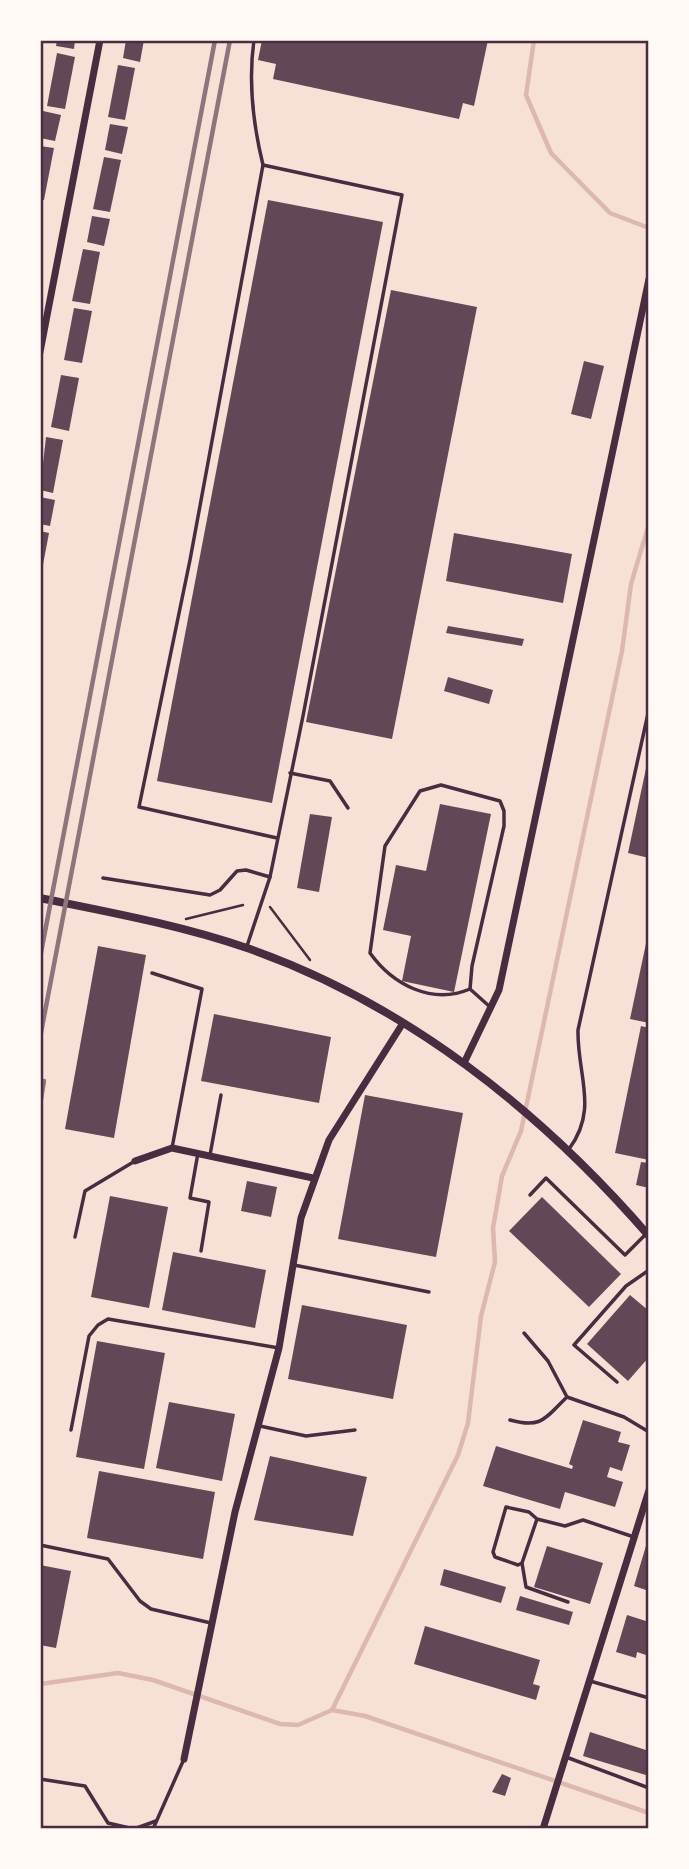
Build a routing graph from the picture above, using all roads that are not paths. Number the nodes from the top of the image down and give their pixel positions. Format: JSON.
{"nodes":[{"id":1,"x":100,"y":40,"type":"edge"},
{"id":2,"x":254,"y":40,"type":"edge"},
{"id":3,"x":263,"y":165,"type":"junction"},
{"id":4,"x":649,"y":279,"type":"edge"},
{"id":5,"x":40,"y":352,"type":"edge"},
{"id":6,"x":649,"y":709,"type":"edge"},
{"id":7,"x":290,"y":773,"type":"junction"},
{"id":8,"x":348,"y":808,"type":"dead end"},
{"id":9,"x":277,"y":838,"type":"junction"},
{"id":10,"x":270,"y":877,"type":"junction"},
{"id":11,"x":103,"y":878,"type":"dead end"},
{"id":12,"x":40,"y":898,"type":"edge"},
{"id":13,"x":246,"y":948,"type":"junction"},
{"id":14,"x":152,"y":973,"type":"dead end"},
{"id":15,"x":470,"y":989,"type":"junction"},
{"id":16,"x":493,"y":1009,"type":"junction"},
{"id":17,"x":403,"y":1023,"type":"junction"},
{"id":18,"x":464,"y":1063,"type":"junction"},
{"id":19,"x":221,"y":1095,"type":"dead end"},
{"id":20,"x":172,"y":1148,"type":"junction"},
{"id":21,"x":568,"y":1150,"type":"junction"},
{"id":22,"x":198,"y":1153,"type":"junction"},
{"id":23,"x":210,"y":1155,"type":"junction"},
{"id":24,"x":135,"y":1161,"type":"joint"},
{"id":25,"x":313,"y":1178,"type":"junction"},
{"id":26,"x":530,"y":1195,"type":"dead end"},
{"id":27,"x":648,"y":1234,"type":"edge"},
{"id":28,"x":75,"y":1237,"type":"dead end"},
{"id":29,"x":201,"y":1251,"type":"dead end"},
{"id":30,"x":292,"y":1264,"type":"junction"},
{"id":31,"x":649,"y":1270,"type":"edge"},
{"id":32,"x":429,"y":1292,"type":"dead end"},
{"id":33,"x":524,"y":1333,"type":"dead end"},
{"id":34,"x":279,"y":1348,"type":"junction"},
{"id":35,"x":617,"y":1382,"type":"dead end"},
{"id":36,"x":567,"y":1397,"type":"junction"},
{"id":37,"x":510,"y":1420,"type":"dead end"},
{"id":38,"x":259,"y":1425,"type":"junction"},
{"id":39,"x":71,"y":1430,"type":"dead end"},
{"id":40,"x":355,"y":1430,"type":"dead end"},
{"id":41,"x":649,"y":1432,"type":"edge"},
{"id":42,"x":649,"y":1490,"type":"edge"},
{"id":43,"x":537,"y":1519,"type":"junction"},
{"id":44,"x":634,"y":1537,"type":"junction"},
{"id":45,"x":40,"y":1545,"type":"edge"},
{"id":46,"x":522,"y":1563,"type":"junction"},
{"id":47,"x":568,"y":1602,"type":"dead end"},
{"id":48,"x":211,"y":1623,"type":"junction"},
{"id":49,"x":590,"y":1681,"type":"junction"},
{"id":50,"x":649,"y":1698,"type":"edge"},
{"id":51,"x":566,"y":1757,"type":"junction"},
{"id":52,"x":184,"y":1759,"type":"joint"},
{"id":53,"x":40,"y":1779,"type":"edge"},
{"id":54,"x":649,"y":1788,"type":"edge"},
{"id":55,"x":156,"y":1821,"type":"junction"},
{"id":56,"x":153,"y":1829,"type":"edge"},
{"id":57,"x":543,"y":1829,"type":"edge"}],
"edges":[{"from":1,"to":5,"type":"street"},
{"from":2,"to":3,"type":"lane"},
{"from":3,"to":7,"type":"lane"},
{"from":3,"to":9,"type":"lane"},
{"from":4,"to":16,"type":"street"},
{"from":6,"to":21,"type":"lane"},
{"from":7,"to":8,"type":"lane"},
{"from":7,"to":9,"type":"lane"},
{"from":9,"to":10,"type":"lane"},
{"from":10,"to":11,"type":"lane"},
{"from":10,"to":13,"type":"lane"},
{"from":12,"to":13,"type":"street"},
{"from":13,"to":17,"type":"street"},
{"from":14,"to":20,"type":"lane"},
{"from":15,"to":15,"type":"lane"},
{"from":15,"to":16,"type":"lane"},
{"from":16,"to":18,"type":"street"},
{"from":17,"to":18,"type":"street"},
{"from":17,"to":25,"type":"street"},
{"from":18,"to":21,"type":"street"},
{"from":19,"to":23,"type":"lane"},
{"from":20,"to":22,"type":"street"},
{"from":20,"to":24,"type":"street"},
{"from":21,"to":27,"type":"street"},
{"from":22,"to":23,"type":"street"},
{"from":22,"to":29,"type":"lane"},
{"from":23,"to":25,"type":"street"},
{"from":24,"to":28,"type":"lane"},
{"from":25,"to":30,"type":"street"},
{"from":26,"to":27,"type":"lane"},
{"from":30,"to":32,"type":"lane"},
{"from":30,"to":34,"type":"street"},
{"from":31,"to":35,"type":"lane"},
{"from":33,"to":36,"type":"lane"},
{"from":34,"to":38,"type":"street"},
{"from":34,"to":39,"type":"lane"},
{"from":36,"to":37,"type":"lane"},
{"from":36,"to":41,"type":"lane"},
{"from":38,"to":40,"type":"lane"},
{"from":38,"to":48,"type":"street"},
{"from":42,"to":44,"type":"street"},
{"from":43,"to":44,"type":"lane"},
{"from":43,"to":46,"type":"lane"},
{"from":43,"to":46,"type":"lane"},
{"from":44,"to":49,"type":"street"},
{"from":45,"to":48,"type":"lane"},
{"from":46,"to":47,"type":"lane"},
{"from":48,"to":52,"type":"street"},
{"from":49,"to":50,"type":"lane"},
{"from":49,"to":51,"type":"street"},
{"from":51,"to":54,"type":"lane"},
{"from":51,"to":57,"type":"street"},
{"from":52,"to":55,"type":"lane"},
{"from":53,"to":55,"type":"lane"},
{"from":55,"to":56,"type":"lane"}]}
